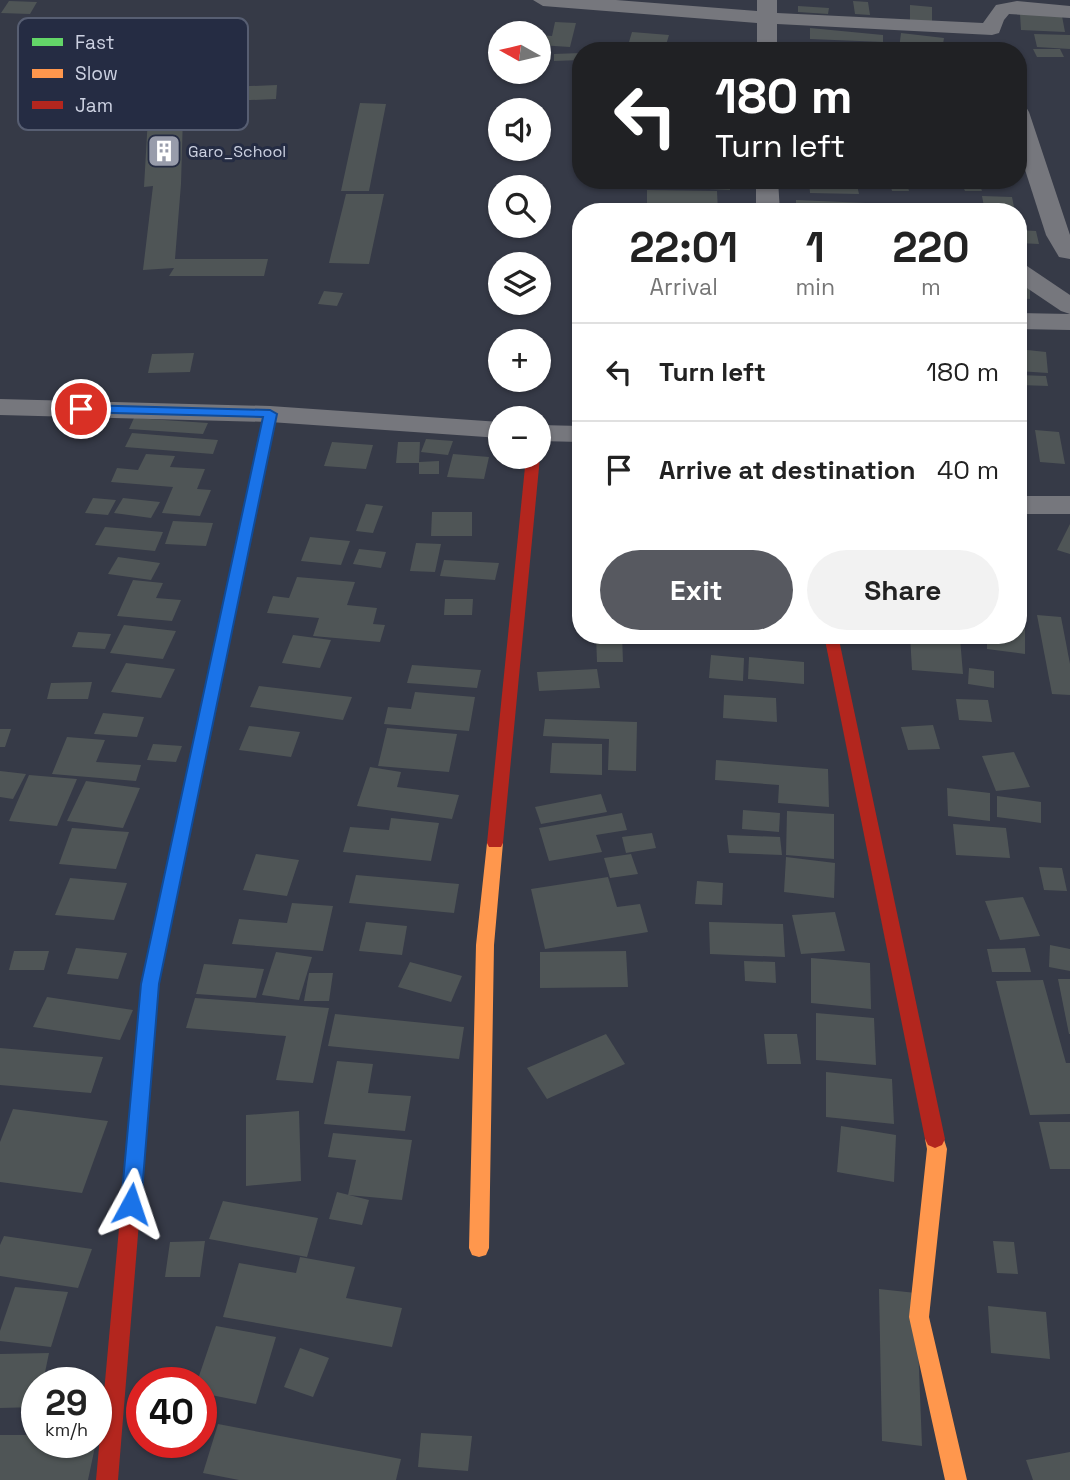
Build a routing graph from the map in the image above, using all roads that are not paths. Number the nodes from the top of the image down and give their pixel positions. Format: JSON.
{"nodes":[{"id":1,"x":543,"y":0,"type":"edge"},
{"id":2,"x":1017,"y":4,"type":"edge"},
{"id":3,"x":767,"y":9,"type":"edge"},
{"id":4,"x":1070,"y":12,"type":"edge"},
{"id":5,"x":992,"y":29,"type":"junction"},
{"id":6,"x":767,"y":42,"type":"edge"},
{"id":7,"x":996,"y":42,"type":"edge"},
{"id":8,"x":1027,"y":140,"type":"edge"},
{"id":9,"x":1069,"y":252,"type":"edge"},
{"id":10,"x":1028,"y":257,"type":"edge"},
{"id":11,"x":1070,"y":306,"type":"edge"},
{"id":12,"x":1027,"y":321,"type":"edge"},
{"id":13,"x":1070,"y":322,"type":"edge"},
{"id":14,"x":0,"y":407,"type":"edge"},
{"id":15,"x":270,"y":414,"type":"junction"},
{"id":16,"x":488,"y":429,"type":"edge"},
{"id":17,"x":551,"y":433,"type":"edge"},
{"id":18,"x":572,"y":434,"type":"edge"},
{"id":19,"x":532,"y":469,"type":"edge"},
{"id":20,"x":1027,"y":505,"type":"edge"},
{"id":21,"x":1070,"y":505,"type":"edge"},
{"id":22,"x":833,"y":644,"type":"edge"},
{"id":23,"x":479,"y":1248,"type":"dead end"},
{"id":24,"x":107,"y":1480,"type":"edge"},
{"id":25,"x":956,"y":1480,"type":"edge"}],
"edges":[{"from":1,"to":3,"type":"street"},
{"from":2,"to":4,"type":"street"},
{"from":2,"to":5,"type":"street"},
{"from":3,"to":5,"type":"street"},
{"from":3,"to":6,"type":"street"},
{"from":5,"to":7,"type":"street"},
{"from":8,"to":9,"type":"street"},
{"from":9,"to":10,"type":"street"},
{"from":10,"to":11,"type":"street"},
{"from":12,"to":13,"type":"street"},
{"from":14,"to":15,"type":"street"},
{"from":15,"to":16,"type":"street"},
{"from":15,"to":24,"type":"street"},
{"from":17,"to":18,"type":"street"},
{"from":19,"to":23,"type":"street"},
{"from":20,"to":21,"type":"street"},
{"from":22,"to":25,"type":"street"}]}
